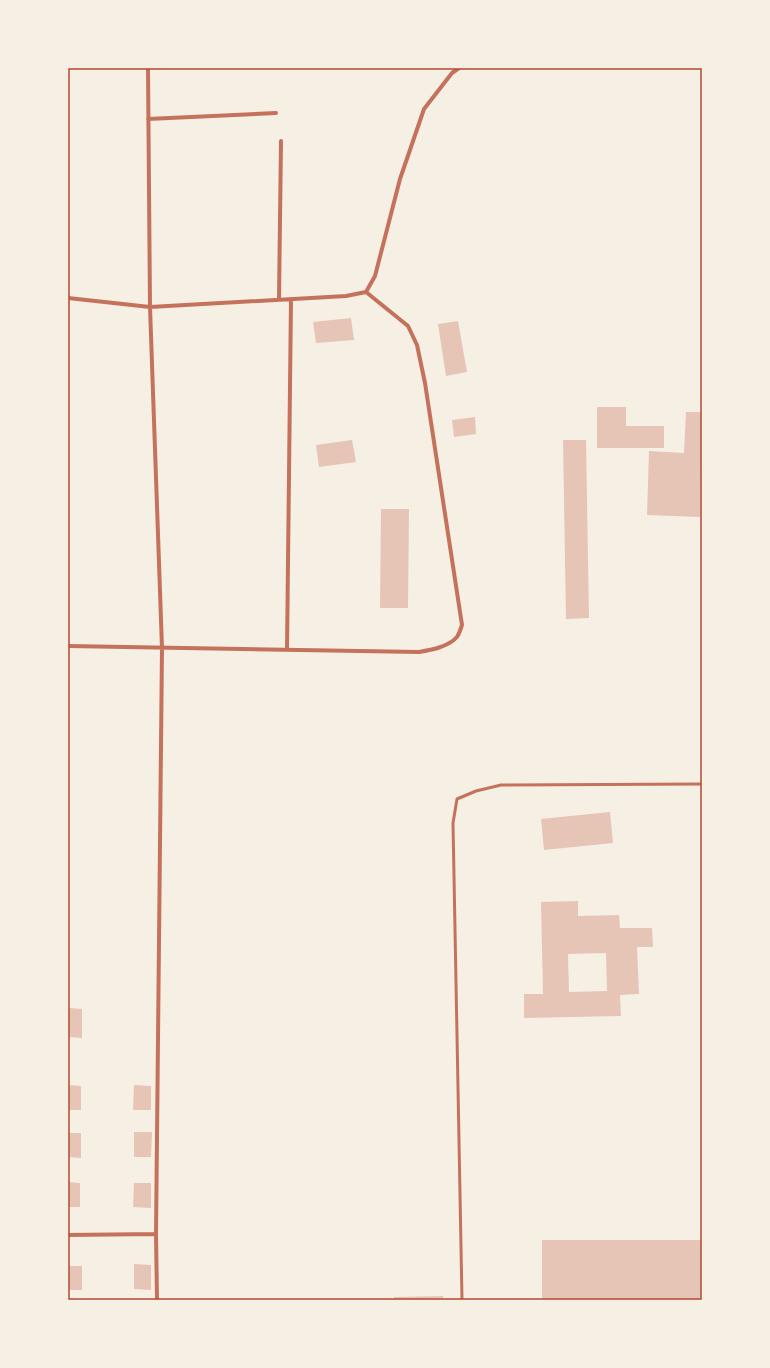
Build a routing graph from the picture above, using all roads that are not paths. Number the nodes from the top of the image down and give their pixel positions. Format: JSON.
{"nodes":[{"id":1,"x":148,"y":68,"type":"edge"},
{"id":2,"x":459,"y":68,"type":"edge"},
{"id":3,"x":276,"y":113,"type":"dead end"},
{"id":4,"x":148,"y":119,"type":"junction"},
{"id":5,"x":281,"y":141,"type":"dead end"},
{"id":6,"x":366,"y":292,"type":"junction"},
{"id":7,"x":68,"y":298,"type":"edge"},
{"id":8,"x":291,"y":299,"type":"junction"},
{"id":9,"x":279,"y":300,"type":"junction"},
{"id":10,"x":150,"y":307,"type":"junction"},
{"id":11,"x":68,"y":646,"type":"edge"},
{"id":12,"x":162,"y":648,"type":"junction"},
{"id":13,"x":287,"y":650,"type":"junction"},
{"id":14,"x":702,"y":784,"type":"edge"},
{"id":15,"x":156,"y":1234,"type":"junction"},
{"id":16,"x":68,"y":1235,"type":"edge"},
{"id":17,"x":157,"y":1300,"type":"edge"},
{"id":18,"x":462,"y":1300,"type":"edge"}],
"edges":[{"from":1,"to":4,"type":"street"},
{"from":2,"to":6,"type":"street"},
{"from":3,"to":4,"type":"street"},
{"from":4,"to":10,"type":"street"},
{"from":5,"to":9,"type":"street"},
{"from":6,"to":8,"type":"street"},
{"from":6,"to":13,"type":"street"},
{"from":7,"to":10,"type":"street"},
{"from":8,"to":9,"type":"street"},
{"from":8,"to":13,"type":"street"},
{"from":9,"to":10,"type":"street"},
{"from":10,"to":12,"type":"street"},
{"from":11,"to":12,"type":"street"},
{"from":12,"to":13,"type":"street"},
{"from":12,"to":15,"type":"street"},
{"from":14,"to":18,"type":"lane"},
{"from":15,"to":16,"type":"street"},
{"from":15,"to":17,"type":"street"}]}
